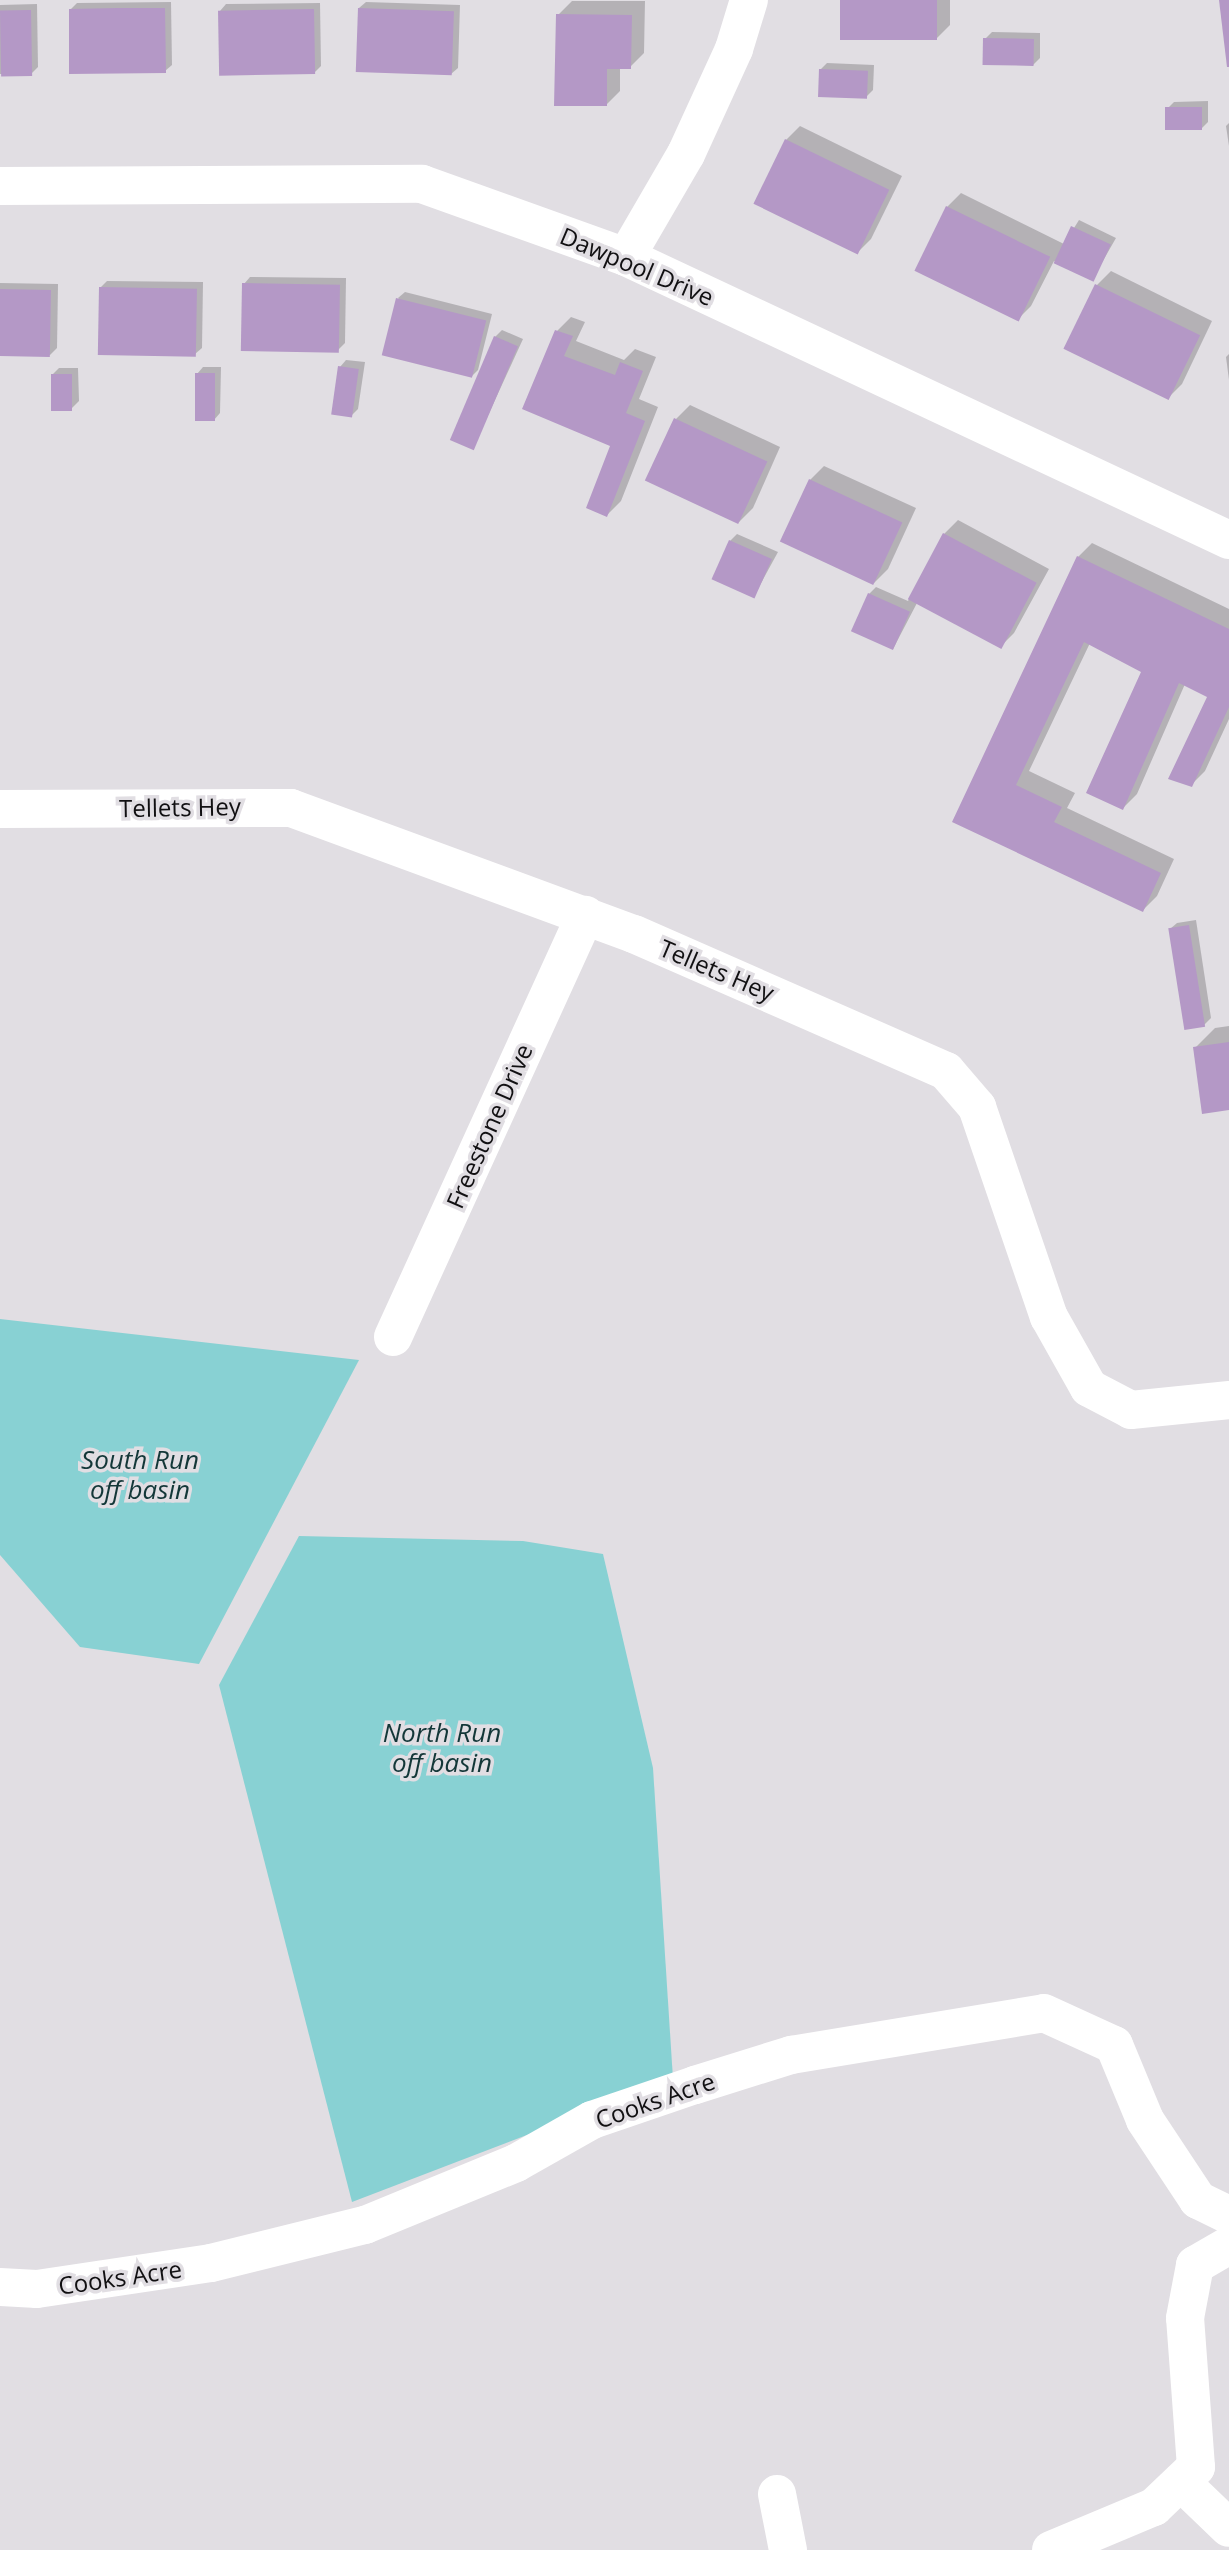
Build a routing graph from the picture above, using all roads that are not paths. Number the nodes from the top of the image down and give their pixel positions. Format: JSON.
{"nodes":[{"id":1,"x":749,"y":0,"type":"edge"},
{"id":2,"x":0,"y":186,"type":"edge"},
{"id":3,"x":626,"y":257,"type":"junction"},
{"id":4,"x":1229,"y":540,"type":"edge"},
{"id":5,"x":0,"y":809,"type":"edge"},
{"id":6,"x":585,"y":915,"type":"junction"},
{"id":7,"x":393,"y":1337,"type":"dead end"},
{"id":8,"x":1229,"y":1400,"type":"edge"},
{"id":9,"x":1229,"y":2215,"type":"edge"},
{"id":10,"x":1229,"y":2245,"type":"edge"},
{"id":11,"x":0,"y":2287,"type":"edge"},
{"id":12,"x":1181,"y":2482,"type":"junction"},
{"id":13,"x":777,"y":2494,"type":"dead end"},
{"id":14,"x":1229,"y":2528,"type":"edge"},
{"id":15,"x":788,"y":2550,"type":"edge"},
{"id":16,"x":1051,"y":2550,"type":"edge"}],
"edges":[{"from":1,"to":3,"type":"street"},
{"from":2,"to":3,"type":"street","name":"Dawpool Drive"},
{"from":3,"to":4,"type":"street","name":"Dawpool Drive"},
{"from":5,"to":6,"type":"street","name":"Tellets Hey"},
{"from":6,"to":7,"type":"street","name":"Freestone Drive"},
{"from":6,"to":8,"type":"street","name":"Tellets Hey"},
{"from":9,"to":11,"type":"street","name":"Cooks Acre"},
{"from":10,"to":12,"type":"street"},
{"from":12,"to":14,"type":"street"},
{"from":12,"to":16,"type":"street"},
{"from":13,"to":15,"type":"street"}]}
